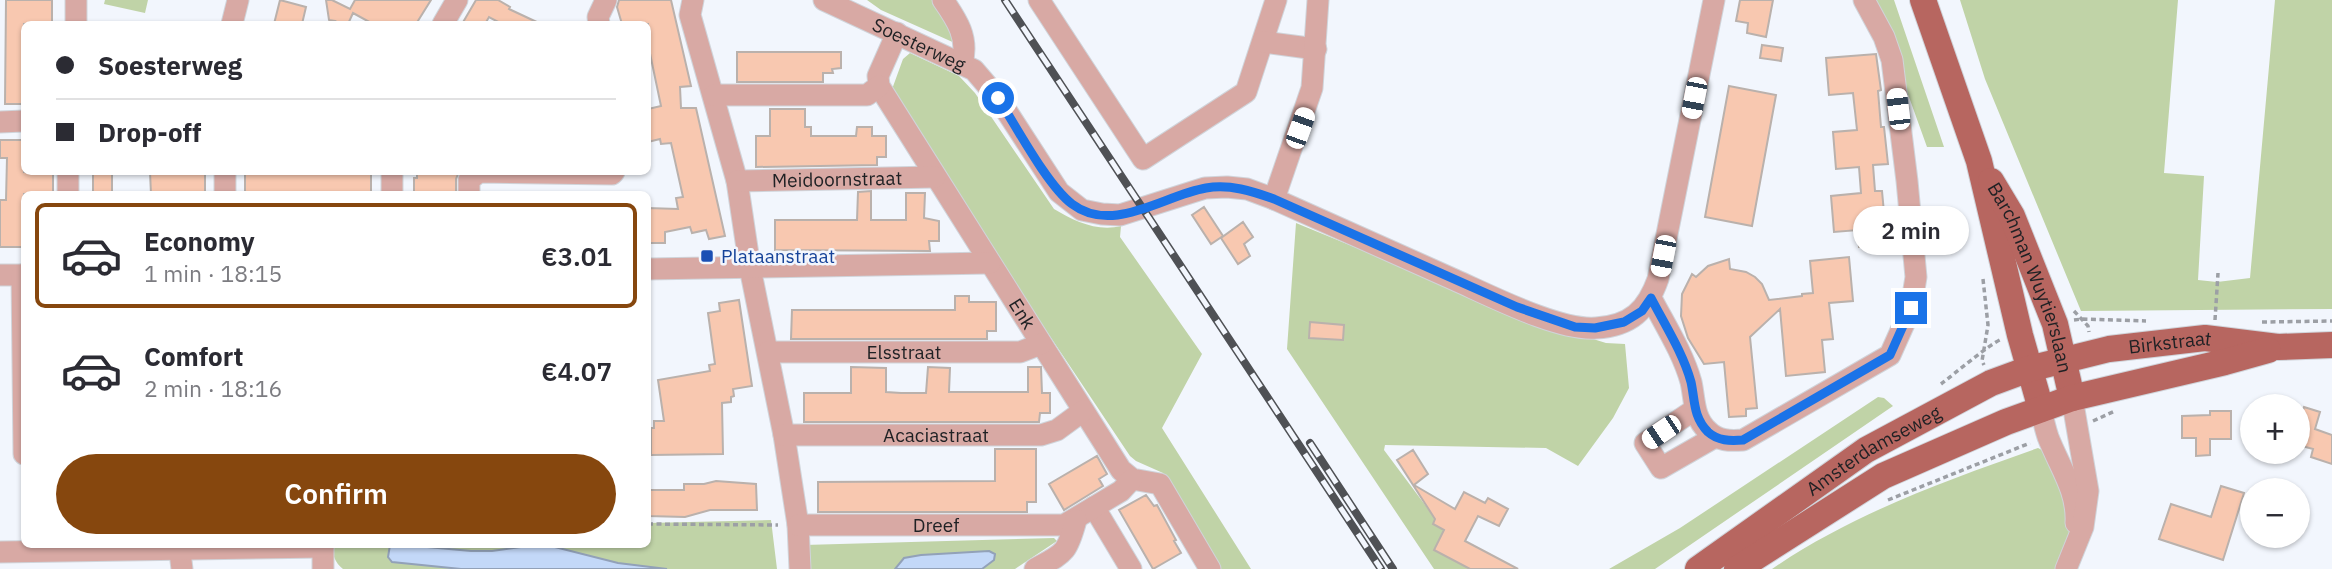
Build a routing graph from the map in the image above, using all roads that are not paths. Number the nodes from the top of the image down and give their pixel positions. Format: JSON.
{"nodes":[{"id":1,"x":76,"y":0,"type":"edge"},
{"id":2,"x":457,"y":0,"type":"edge"},
{"id":3,"x":606,"y":0,"type":"edge"},
{"id":4,"x":693,"y":0,"type":"edge"},
{"id":5,"x":824,"y":0,"type":"edge"},
{"id":6,"x":943,"y":0,"type":"edge"},
{"id":7,"x":1039,"y":0,"type":"edge"},
{"id":8,"x":1276,"y":0,"type":"edge"},
{"id":9,"x":1318,"y":0,"type":"edge"},
{"id":10,"x":1714,"y":0,"type":"edge"},
{"id":11,"x":1864,"y":0,"type":"edge"},
{"id":12,"x":1923,"y":0,"type":"edge"},
{"id":13,"x":76,"y":21,"type":"edge"},
{"id":14,"x":445,"y":21,"type":"edge"},
{"id":15,"x":598,"y":21,"type":"edge"},
{"id":16,"x":897,"y":33,"type":"junction"},
{"id":17,"x":1263,"y":42,"type":"junction"},
{"id":18,"x":1317,"y":49,"type":"junction"},
{"id":19,"x":962,"y":63,"type":"junction"},
{"id":20,"x":879,"y":86,"type":"junction"},
{"id":21,"x":713,"y":95,"type":"junction"},
{"id":22,"x":0,"y":121,"type":"edge"},
{"id":23,"x":21,"y":121,"type":"edge"},
{"id":24,"x":1979,"y":161,"type":"junction"},
{"id":25,"x":475,"y":175,"type":"edge"},
{"id":26,"x":936,"y":177,"type":"junction"},
{"id":27,"x":737,"y":181,"type":"junction"},
{"id":28,"x":470,"y":191,"type":"edge"},
{"id":29,"x":1274,"y":199,"type":"junction"},
{"id":30,"x":989,"y":263,"type":"junction"},
{"id":31,"x":750,"y":268,"type":"junction"},
{"id":32,"x":651,"y":269,"type":"edge"},
{"id":33,"x":0,"y":275,"type":"edge"},
{"id":34,"x":21,"y":275,"type":"edge"},
{"id":35,"x":1651,"y":298,"type":"junction"},
{"id":36,"x":1041,"y":344,"type":"junction"},
{"id":37,"x":2332,"y":345,"type":"edge"},
{"id":38,"x":2278,"y":347,"type":"junction"},
{"id":39,"x":768,"y":352,"type":"junction"},
{"id":40,"x":2063,"y":358,"type":"junction"},
{"id":41,"x":2029,"y":369,"type":"junction"},
{"id":42,"x":2072,"y":398,"type":"junction"},
{"id":43,"x":2041,"y":409,"type":"junction"},
{"id":44,"x":1694,"y":410,"type":"junction"},
{"id":45,"x":1083,"y":411,"type":"junction"},
{"id":46,"x":784,"y":435,"type":"junction"},
{"id":47,"x":1715,"y":437,"type":"junction"},
{"id":48,"x":1132,"y":478,"type":"junction"},
{"id":49,"x":1094,"y":507,"type":"junction"},
{"id":50,"x":1076,"y":520,"type":"junction"},
{"id":51,"x":798,"y":525,"type":"junction"},
{"id":52,"x":2074,"y":545,"type":"junction"},
{"id":53,"x":287,"y":548,"type":"edge"},
{"id":54,"x":323,"y":548,"type":"edge"},
{"id":55,"x":0,"y":552,"type":"edge"},
{"id":56,"x":180,"y":554,"type":"edge"},
{"id":57,"x":29,"y":555,"type":"edge"},
{"id":58,"x":323,"y":569,"type":"edge"},
{"id":59,"x":800,"y":569,"type":"edge"},
{"id":60,"x":1035,"y":569,"type":"edge"},
{"id":61,"x":1130,"y":569,"type":"edge"},
{"id":62,"x":1210,"y":569,"type":"edge"},
{"id":63,"x":1698,"y":569,"type":"edge"},
{"id":64,"x":1737,"y":569,"type":"edge"},
{"id":65,"x":2066,"y":569,"type":"edge"}],
"edges":[{"from":1,"to":13,"type":"street"},
{"from":2,"to":14,"type":"street"},
{"from":3,"to":15,"type":"street"},
{"from":4,"to":21,"type":"street"},
{"from":5,"to":16,"type":"street","name":"Soesterweg"},
{"from":6,"to":19,"type":"street"},
{"from":7,"to":17,"type":"street"},
{"from":8,"to":17,"type":"street"},
{"from":9,"to":18,"type":"street"},
{"from":10,"to":35,"type":"street"},
{"from":11,"to":47,"type":"street"},
{"from":12,"to":24,"type":"main road","name":"Barchman Wuytierslaan"},
{"from":16,"to":19,"type":"street","name":"Soesterweg"},
{"from":16,"to":20,"type":"street"},
{"from":17,"to":18,"type":"street"},
{"from":18,"to":29,"type":"street"},
{"from":19,"to":29,"type":"street","name":"Soesterweg"},
{"from":20,"to":21,"type":"street"},
{"from":20,"to":26,"type":"street","name":"Enk"},
{"from":21,"to":27,"type":"street"},
{"from":22,"to":23,"type":"street"},
{"from":24,"to":40,"type":"main road","name":"Barchman Wuytierslaan"},
{"from":24,"to":41,"type":"main road","name":"Barchman Wuytierslaan"},
{"from":25,"to":28,"type":"street"},
{"from":26,"to":27,"type":"street","name":"Meidoornstraat"},
{"from":26,"to":30,"type":"street","name":"Enk"},
{"from":27,"to":31,"type":"street"},
{"from":29,"to":35,"type":"street","name":"Soesterweg"},
{"from":30,"to":31,"type":"street"},
{"from":30,"to":36,"type":"street","name":"Enk"},
{"from":31,"to":32,"type":"street"},
{"from":31,"to":39,"type":"street"},
{"from":33,"to":34,"type":"street"},
{"from":35,"to":44,"type":"street"},
{"from":36,"to":39,"type":"street","name":"Elsstraat"},
{"from":36,"to":45,"type":"street","name":"Enk"},
{"from":37,"to":38,"type":"main road","name":"Birkstraat"},
{"from":38,"to":40,"type":"main road","name":"Birkstraat"},
{"from":38,"to":42,"type":"main road","name":"Birkstraat"},
{"from":39,"to":46,"type":"street"},
{"from":40,"to":41,"type":"main road","name":"Amsterdamseweg"},
{"from":40,"to":42,"type":"main road","name":"Barchman Wuytierslaan"},
{"from":41,"to":43,"type":"main road","name":"Barchman Wuytierslaan"},
{"from":41,"to":63,"type":"main road","name":"Amsterdamseweg"},
{"from":42,"to":43,"type":"main road","name":"Amsterdamseweg"},
{"from":42,"to":52,"type":"street"},
{"from":43,"to":52,"type":"street"},
{"from":43,"to":64,"type":"main road","name":"Amsterdamseweg"},
{"from":44,"to":47,"type":"street"},
{"from":44,"to":47,"type":"street"},
{"from":45,"to":46,"type":"street","name":"Acaciastraat"},
{"from":45,"to":48,"type":"street","name":"Enk"},
{"from":46,"to":51,"type":"street"},
{"from":48,"to":49,"type":"street","name":"Dreef"},
{"from":48,"to":62,"type":"street","name":"Enk"},
{"from":49,"to":50,"type":"street","name":"Dreef"},
{"from":49,"to":61,"type":"street"},
{"from":50,"to":51,"type":"street","name":"Dreef"},
{"from":50,"to":60,"type":"street"},
{"from":51,"to":59,"type":"street"},
{"from":52,"to":65,"type":"street"},
{"from":53,"to":56,"type":"street"},
{"from":54,"to":58,"type":"street"},
{"from":55,"to":57,"type":"street"},
{"from":56,"to":57,"type":"street"}]}
